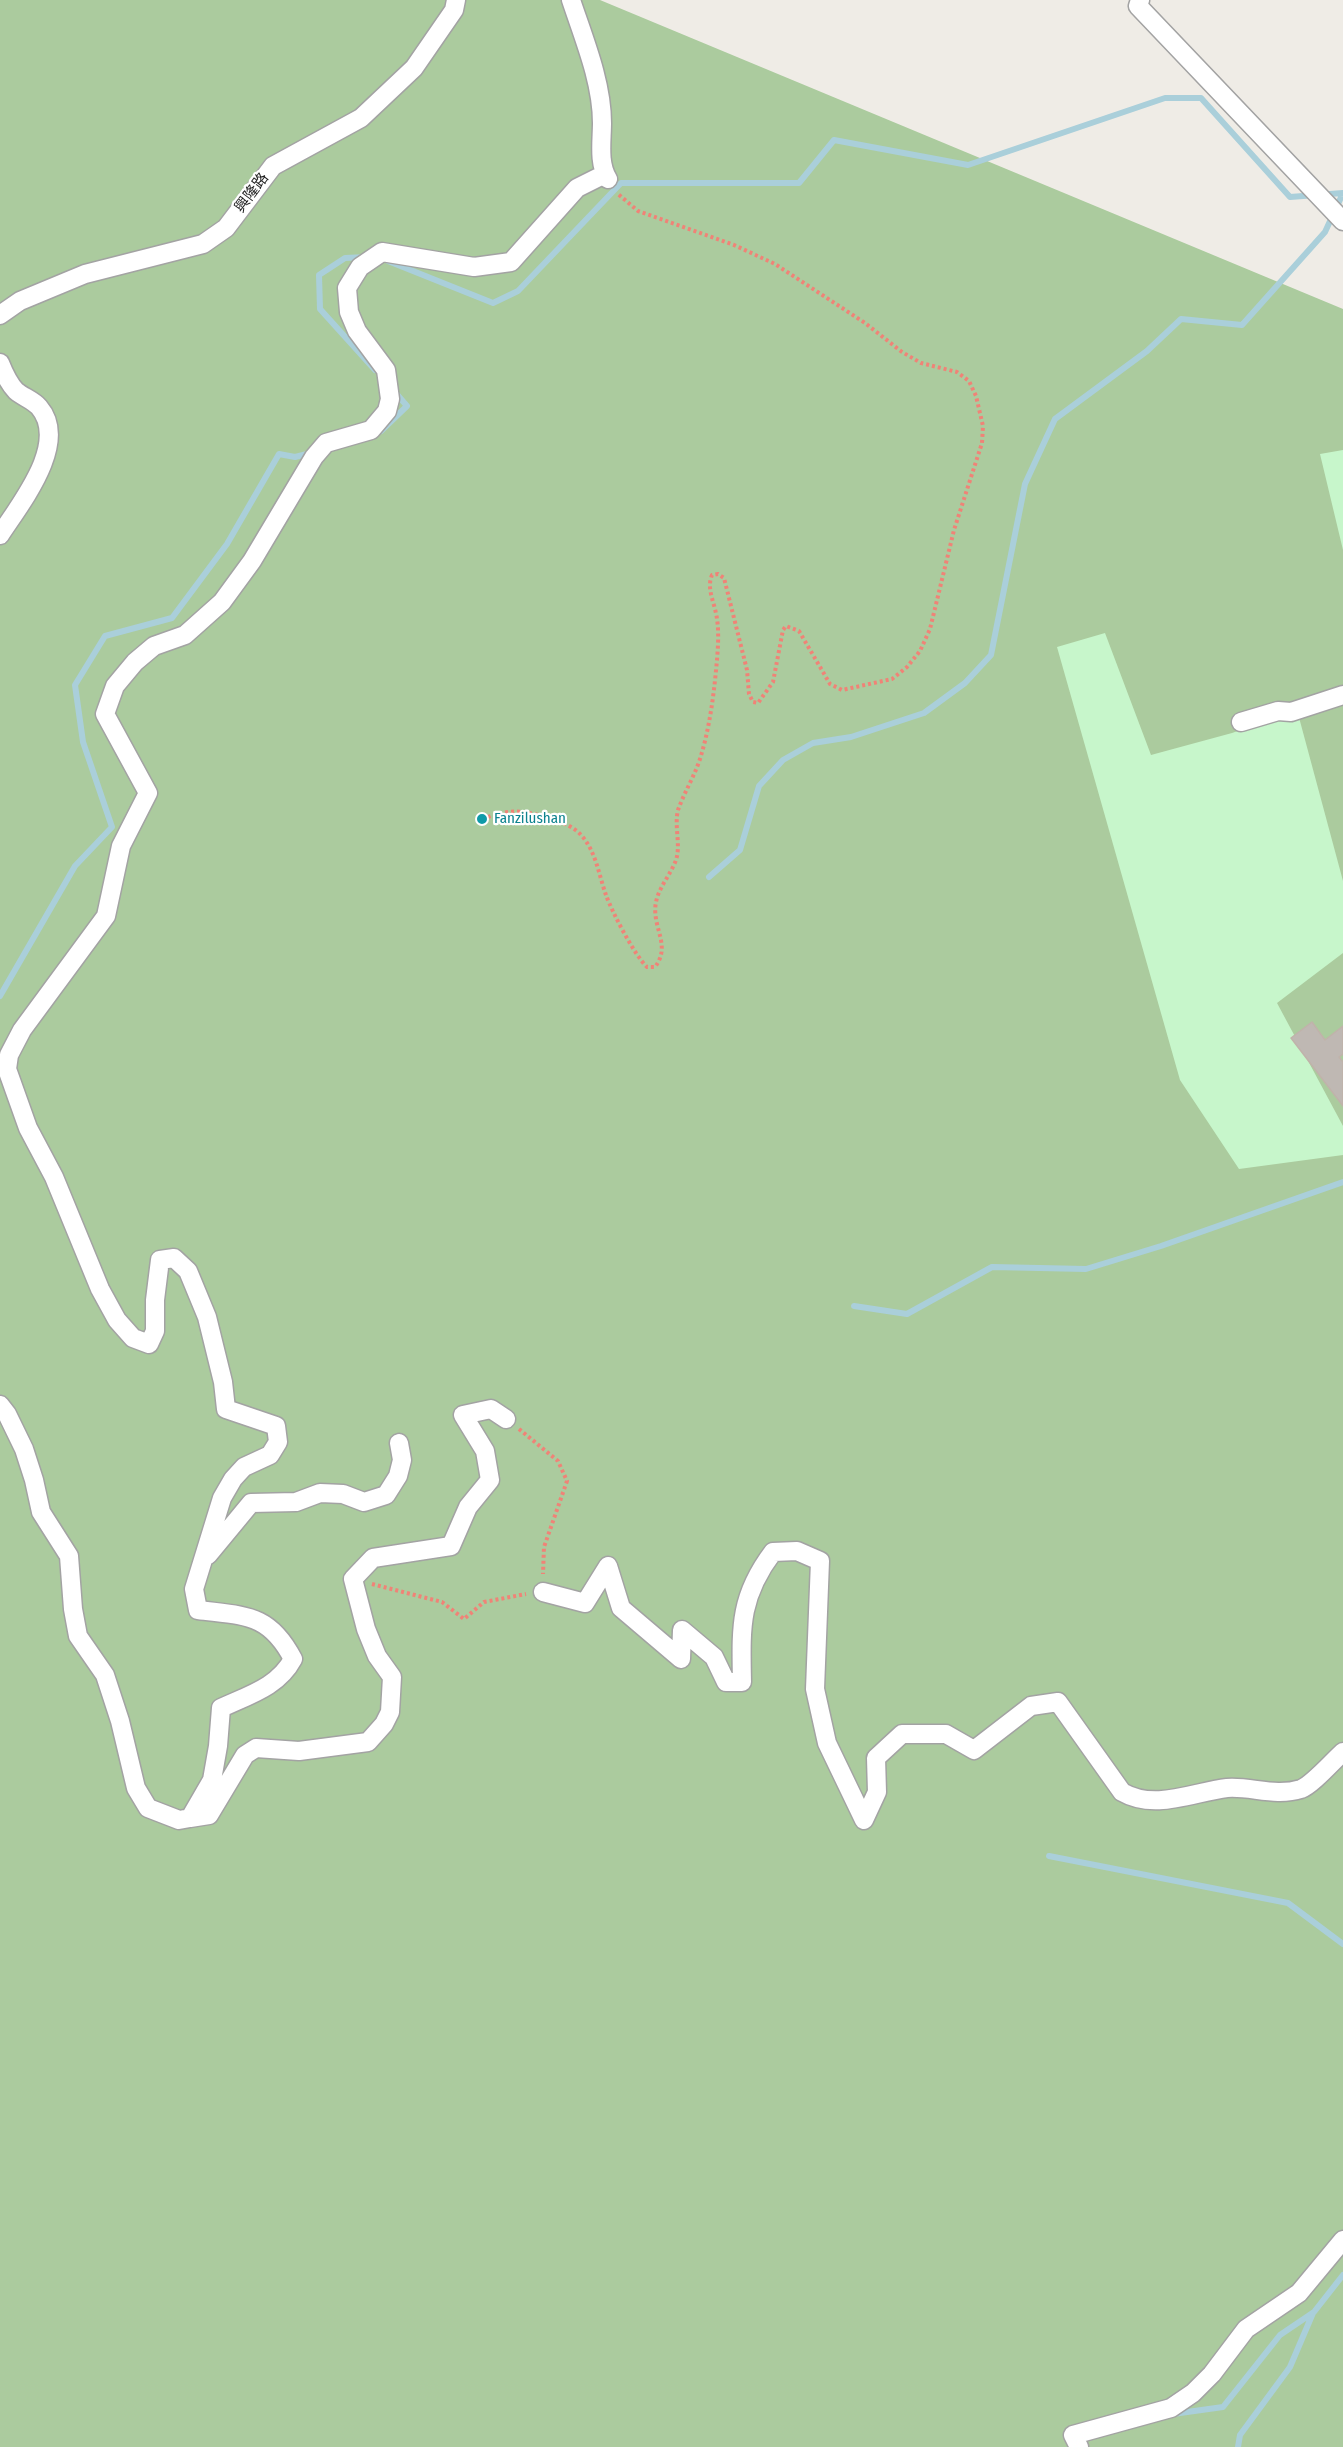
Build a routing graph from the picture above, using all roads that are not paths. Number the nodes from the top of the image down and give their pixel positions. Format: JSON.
{"nodes":[{"id":1,"x":456,"y":0,"type":"edge"},
{"id":2,"x":571,"y":0,"type":"edge"},
{"id":3,"x":1140,"y":0,"type":"edge"},
{"id":4,"x":1343,"y":220,"type":"edge"},
{"id":5,"x":0,"y":315,"type":"edge"},
{"id":6,"x":0,"y":363,"type":"edge"},
{"id":7,"x":0,"y":535,"type":"edge"},
{"id":8,"x":1343,"y":695,"type":"edge"},
{"id":9,"x":1241,"y":722,"type":"dead end"},
{"id":10,"x":0,"y":1405,"type":"edge"},
{"id":11,"x":506,"y":1419,"type":"road end"},
{"id":12,"x":399,"y":1443,"type":"dead end"},
{"id":13,"x":205,"y":1559,"type":"junction"},
{"id":14,"x":543,"y":1592,"type":"road end"},
{"id":15,"x":1343,"y":1752,"type":"edge"},
{"id":16,"x":190,"y":1818,"type":"junction"},
{"id":17,"x":1343,"y":2240,"type":"edge"},
{"id":18,"x":1078,"y":2447,"type":"edge"}],
"edges":[{"from":1,"to":5,"type":"street","name":"興隆路"},
{"from":2,"to":13,"type":"street"},
{"from":3,"to":4,"type":"street"},
{"from":6,"to":7,"type":"street"},
{"from":8,"to":9,"type":"street"},
{"from":10,"to":16,"type":"street"},
{"from":11,"to":16,"type":"street"},
{"from":12,"to":13,"type":"street"},
{"from":13,"to":16,"type":"street"},
{"from":14,"to":15,"type":"street"},
{"from":17,"to":18,"type":"street"}]}
